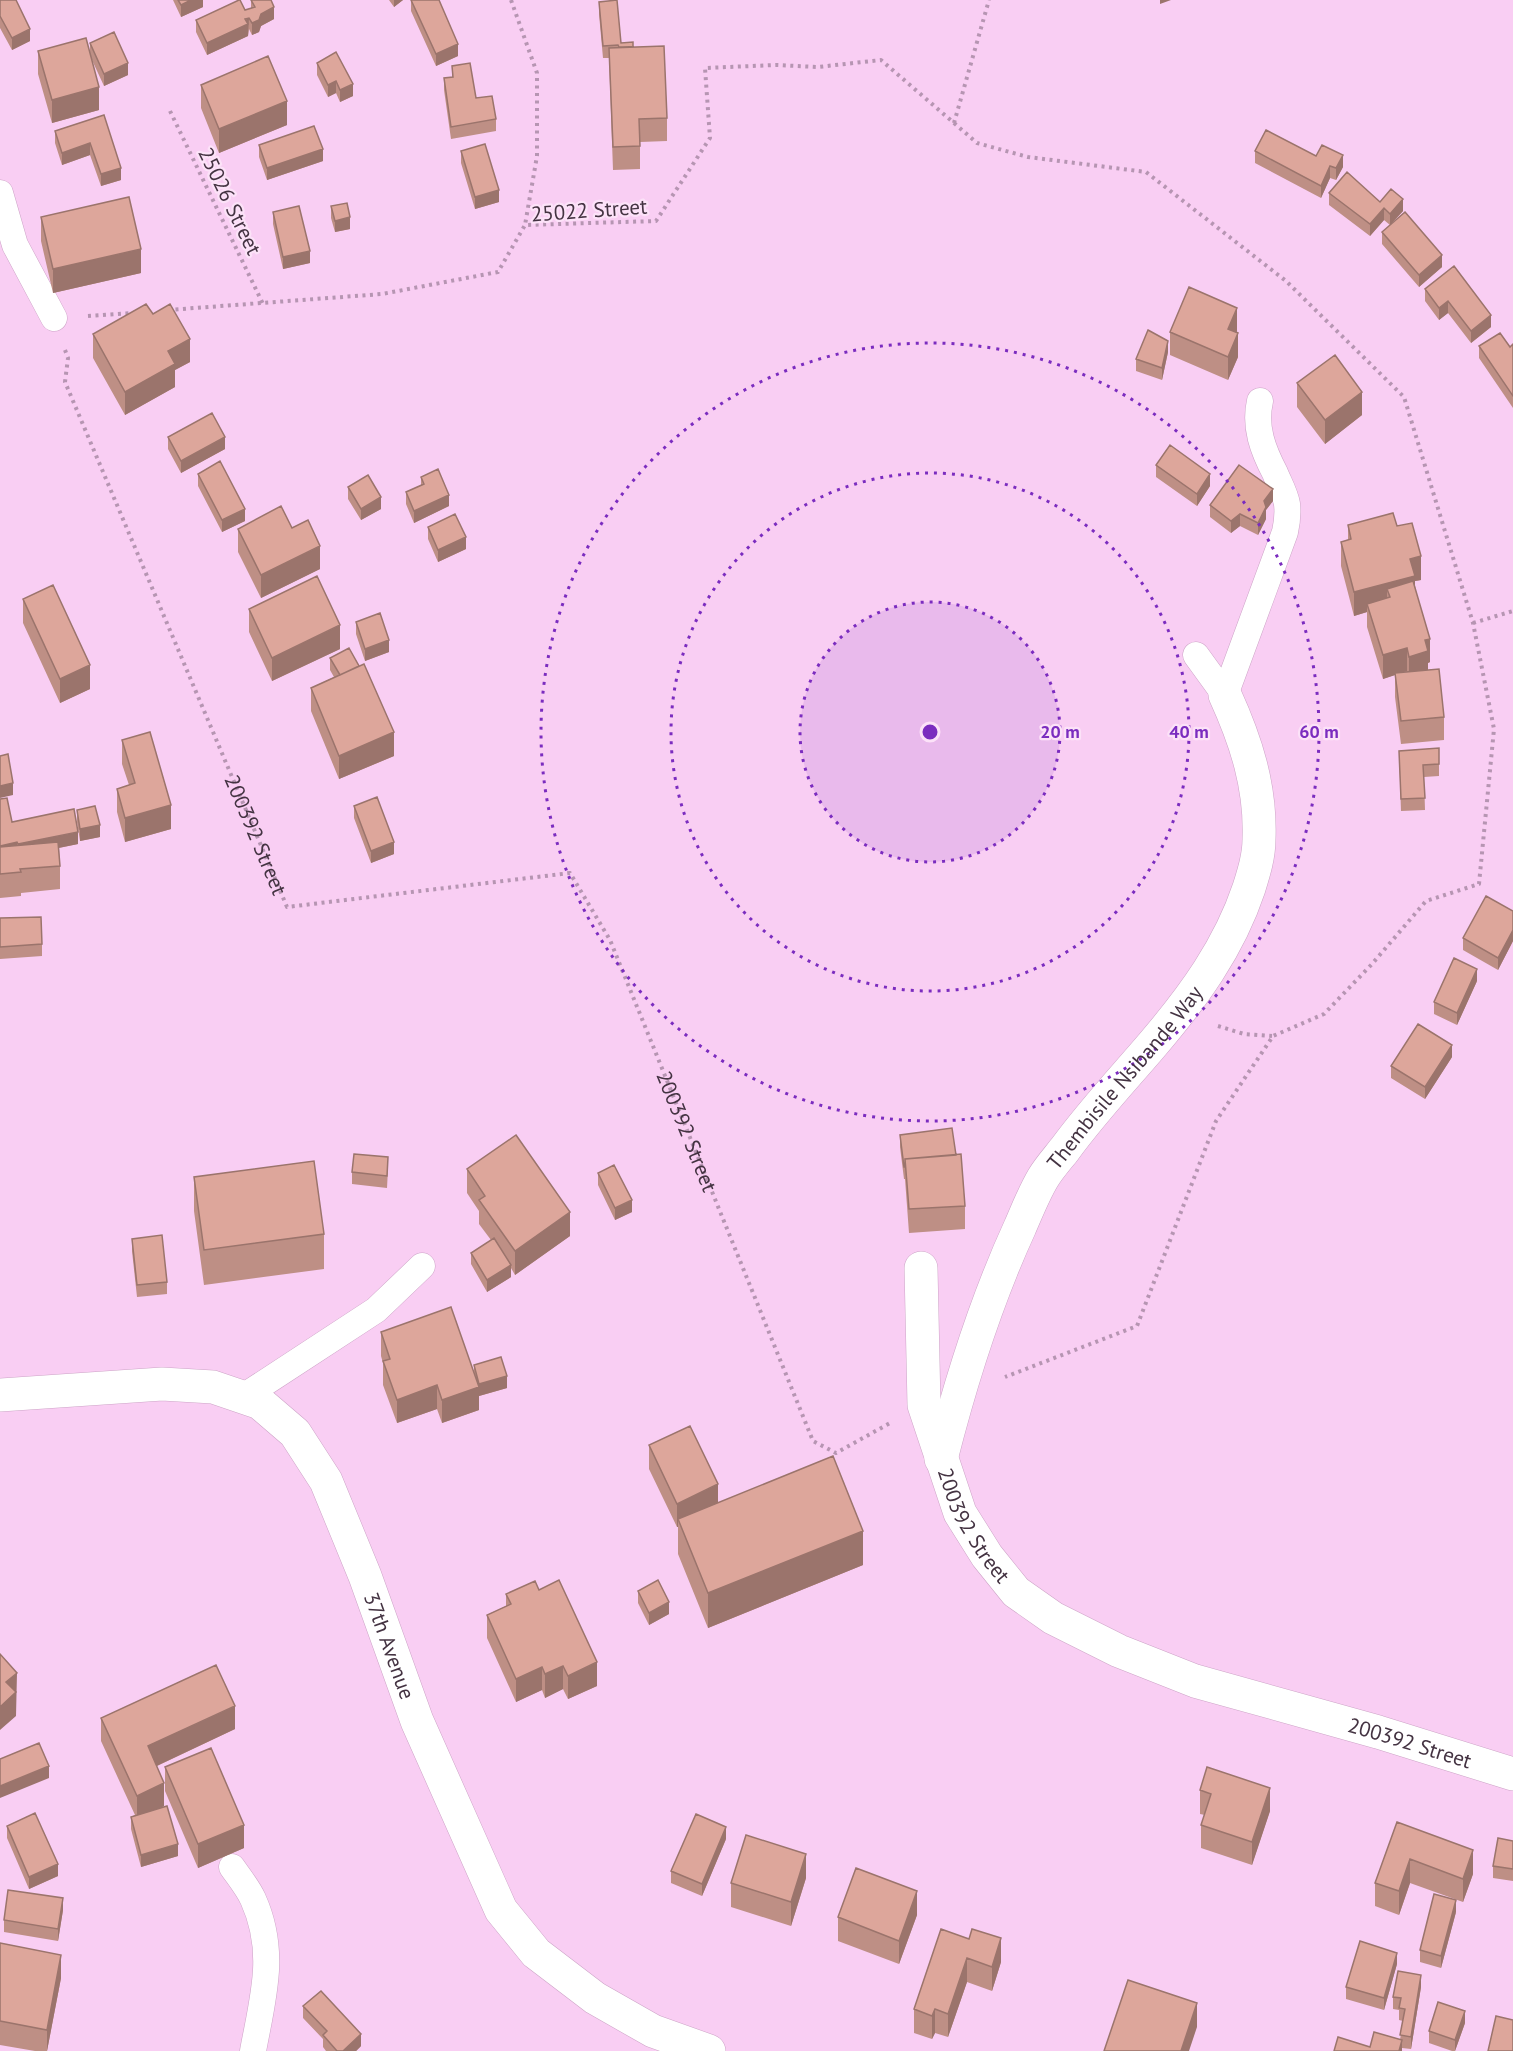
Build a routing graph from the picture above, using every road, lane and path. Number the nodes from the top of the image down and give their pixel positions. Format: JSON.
{"nodes":[{"id":1,"x":511,"y":0,"type":"edge"},
{"id":2,"x":989,"y":0,"type":"edge"},
{"id":3,"x":170,"y":111,"type":"dead end"},
{"id":4,"x":0,"y":193,"type":"edge"},
{"id":5,"x":525,"y":225,"type":"junction"},
{"id":6,"x":263,"y":304,"type":"junction"},
{"id":7,"x":158,"y":311,"type":"edge"},
{"id":8,"x":135,"y":313,"type":"edge"},
{"id":9,"x":54,"y":318,"type":"junction"},
{"id":10,"x":1260,"y":401,"type":"dead end"},
{"id":11,"x":1513,"y":611,"type":"edge"},
{"id":12,"x":1473,"y":623,"type":"dead end"},
{"id":13,"x":1196,"y":655,"type":"dead end"},
{"id":14,"x":1225,"y":695,"type":"junction"},
{"id":15,"x":1179,"y":1012,"type":"junction"},
{"id":16,"x":1273,"y":1036,"type":"dead end"},
{"id":17,"x":422,"y":1266,"type":"dead end"},
{"id":18,"x":921,"y":1268,"type":"dead end"},
{"id":19,"x":0,"y":1395,"type":"edge"},
{"id":20,"x":243,"y":1397,"type":"junction"},
{"id":21,"x":924,"y":1405,"type":"junction"},
{"id":22,"x":941,"y":1459,"type":"junction"},
{"id":23,"x":1513,"y":1774,"type":"edge"},
{"id":24,"x":232,"y":1868,"type":"dead end"},
{"id":25,"x":253,"y":2051,"type":"edge"},
{"id":26,"x":709,"y":2051,"type":"edge"}],
"edges":[{"from":1,"to":5,"type":"path"},
{"from":2,"to":5,"type":"path","name":"25022 Street"},
{"from":3,"to":6,"type":"path","name":"25026 Street"},
{"from":4,"to":9,"type":"lane"},
{"from":5,"to":6,"type":"path","name":"25022 Street"},
{"from":6,"to":7,"type":"path","name":"25022 Street"},
{"from":8,"to":9,"type":"path"},
{"from":9,"to":21,"type":"path","name":"200392 Street"},
{"from":10,"to":14,"type":"lane"},
{"from":11,"to":12,"type":"path"},
{"from":13,"to":14,"type":"lane"},
{"from":14,"to":15,"type":"street","name":"Thembisile Nsibande Way"},
{"from":15,"to":16,"type":"path"},
{"from":15,"to":22,"type":"street","name":"Thembisile Nsibande Way"},
{"from":17,"to":20,"type":"lane"},
{"from":18,"to":21,"type":"street"},
{"from":19,"to":20,"type":"street","name":"37th Avenue"},
{"from":20,"to":26,"type":"street","name":"37th Avenue"},
{"from":21,"to":22,"type":"street","name":"200392 Street"},
{"from":22,"to":23,"type":"street","name":"200392 Street"},
{"from":24,"to":25,"type":"lane"}]}
